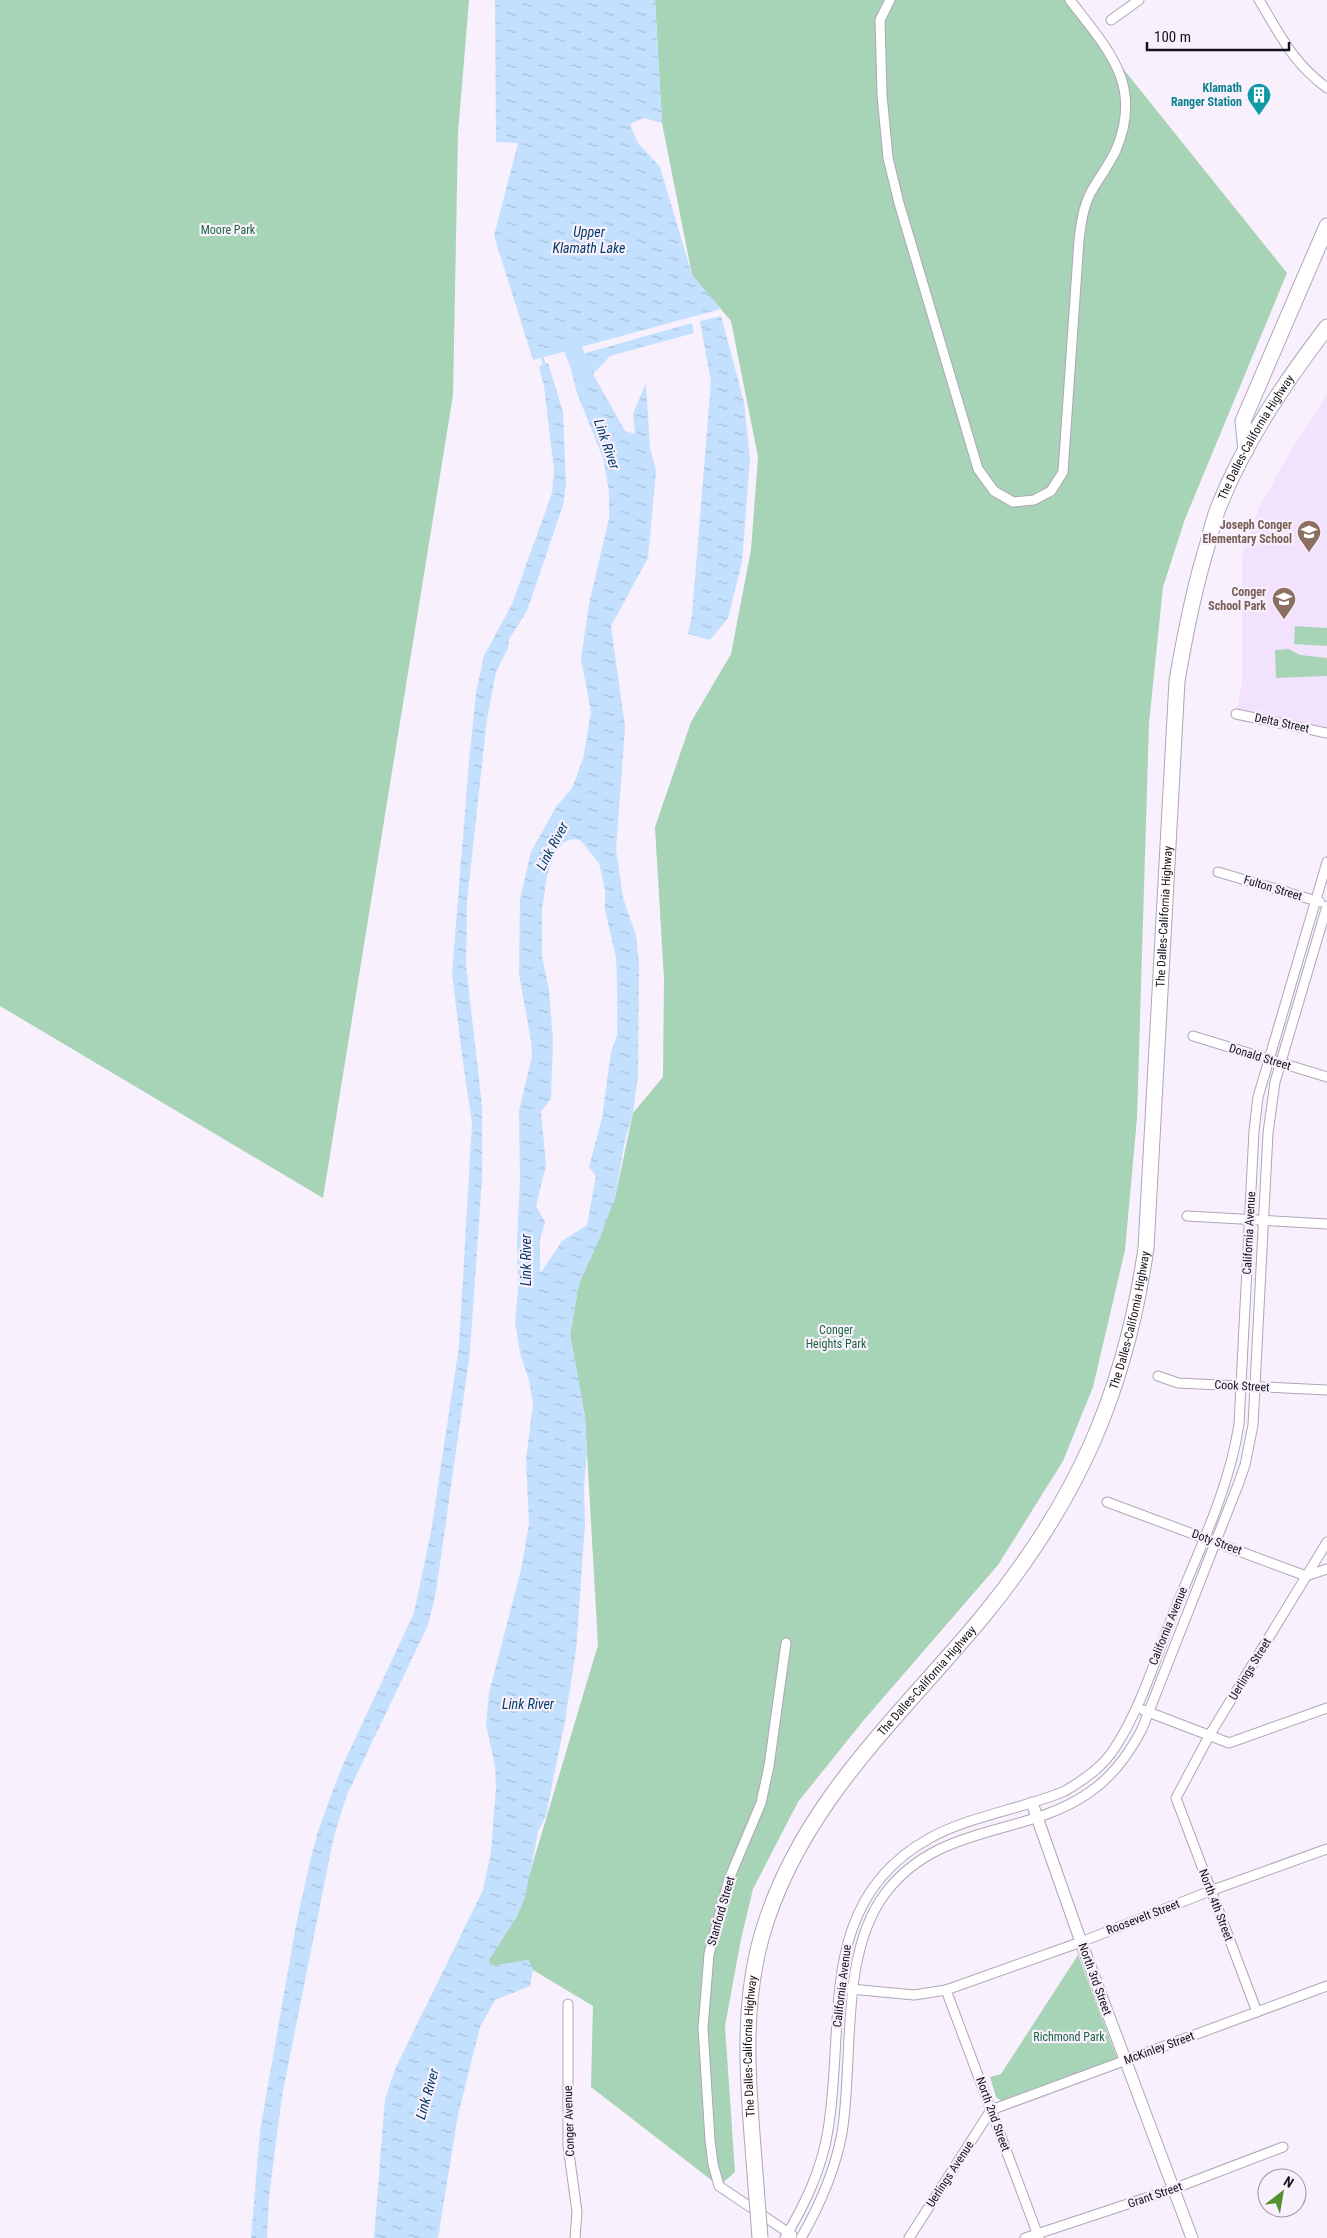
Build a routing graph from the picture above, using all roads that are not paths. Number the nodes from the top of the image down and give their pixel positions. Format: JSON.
{"nodes":[{"id":1,"x":890,"y":0,"type":"edge"},
{"id":2,"x":1070,"y":0,"type":"edge"},
{"id":3,"x":1139,"y":0,"type":"edge"},
{"id":4,"x":1259,"y":0,"type":"edge"},
{"id":5,"x":1111,"y":20,"type":"dead end"},
{"id":6,"x":1327,"y":88,"type":"edge"},
{"id":7,"x":1327,"y":226,"type":"edge"},
{"id":8,"x":1327,"y":327,"type":"edge"},
{"id":9,"x":1246,"y":450,"type":"junction"},
{"id":10,"x":1236,"y":714,"type":"dead end"},
{"id":11,"x":1327,"y":733,"type":"edge"},
{"id":12,"x":1327,"y":862,"type":"edge"},
{"id":13,"x":1218,"y":872,"type":"dead end"},
{"id":14,"x":1315,"y":901,"type":"junction"},
{"id":15,"x":1327,"y":905,"type":"edge"},
{"id":16,"x":1193,"y":1036,"type":"dead end"},
{"id":17,"x":1268,"y":1059,"type":"junction"},
{"id":18,"x":1280,"y":1063,"type":"junction"},
{"id":19,"x":1327,"y":1077,"type":"edge"},
{"id":20,"x":1187,"y":1216,"type":"dead end"},
{"id":21,"x":1250,"y":1219,"type":"junction"},
{"id":22,"x":1264,"y":1220,"type":"junction"},
{"id":23,"x":1327,"y":1224,"type":"edge"},
{"id":24,"x":1158,"y":1376,"type":"dead end"},
{"id":25,"x":1242,"y":1385,"type":"junction"},
{"id":26,"x":1255,"y":1386,"type":"junction"},
{"id":27,"x":1327,"y":1390,"type":"edge"},
{"id":28,"x":1107,"y":1502,"type":"dead end"},
{"id":29,"x":1203,"y":1538,"type":"junction"},
{"id":30,"x":1216,"y":1542,"type":"junction"},
{"id":31,"x":1327,"y":1542,"type":"edge"},
{"id":32,"x":1327,"y":1569,"type":"edge"},
{"id":33,"x":1306,"y":1576,"type":"junction"},
{"id":34,"x":786,"y":1642,"type":"dead end"},
{"id":35,"x":1136,"y":1708,"type":"junction"},
{"id":36,"x":1327,"y":1708,"type":"edge"},
{"id":37,"x":1148,"y":1712,"type":"junction"},
{"id":38,"x":1209,"y":1736,"type":"junction"},
{"id":39,"x":1176,"y":1798,"type":"joint"},
{"id":40,"x":1032,"y":1803,"type":"junction"},
{"id":41,"x":1036,"y":1816,"type":"junction"},
{"id":42,"x":1327,"y":1849,"type":"edge"},
{"id":43,"x":1210,"y":1891,"type":"junction"},
{"id":44,"x":1081,"y":1942,"type":"junction"},
{"id":45,"x":1327,"y":1986,"type":"edge"},
{"id":46,"x":840,"y":1988,"type":"junction"},
{"id":47,"x":854,"y":1989,"type":"junction"},
{"id":48,"x":946,"y":1990,"type":"junction"},
{"id":49,"x":568,"y":2004,"type":"dead end"},
{"id":50,"x":1257,"y":2012,"type":"junction"},
{"id":51,"x":1126,"y":2060,"type":"junction"},
{"id":52,"x":991,"y":2110,"type":"junction"},
{"id":53,"x":1283,"y":2147,"type":"dead end"},
{"id":54,"x":1173,"y":2189,"type":"junction"},
{"id":55,"x":786,"y":2235,"type":"edge"},
{"id":56,"x":1038,"y":2236,"type":"edge"},
{"id":57,"x":575,"y":2238,"type":"edge"},
{"id":58,"x":760,"y":2238,"type":"edge"},
{"id":59,"x":799,"y":2238,"type":"edge"},
{"id":60,"x":908,"y":2238,"type":"edge"},
{"id":61,"x":1025,"y":2238,"type":"edge"},
{"id":62,"x":1192,"y":2238,"type":"edge"}],
"edges":[{"from":1,"to":2,"type":"street"},
{"from":3,"to":5,"type":"street"},
{"from":4,"to":6,"type":"street"},
{"from":7,"to":9,"type":"highway"},
{"from":8,"to":9,"type":"highway","name":"The Dalles-California Highway"},
{"from":9,"to":58,"type":"highway","name":"The Dalles-California Highway","bridge":true},
{"from":10,"to":11,"type":"street","name":"Delta Street"},
{"from":12,"to":14,"type":"street","name":"California Avenue"},
{"from":13,"to":14,"type":"street","name":"Fulton Street"},
{"from":14,"to":15,"type":"street","name":"Fulton Street"},
{"from":14,"to":17,"type":"street","name":"California Avenue"},
{"from":15,"to":18,"type":"street","name":"California Avenue"},
{"from":16,"to":17,"type":"street","name":"Donald Street"},
{"from":17,"to":18,"type":"street","name":"Donald Street"},
{"from":17,"to":21,"type":"street","name":"California Avenue"},
{"from":18,"to":19,"type":"street","name":"Donald Street"},
{"from":18,"to":22,"type":"street","name":"California Avenue"},
{"from":20,"to":21,"type":"street"},
{"from":21,"to":22,"type":"street"},
{"from":21,"to":25,"type":"street","name":"California Avenue"},
{"from":22,"to":23,"type":"street"},
{"from":22,"to":26,"type":"street","name":"California Avenue"},
{"from":24,"to":25,"type":"street","name":"Cook Street"},
{"from":25,"to":26,"type":"street","name":"Cook Street"},
{"from":25,"to":29,"type":"street","name":"California Avenue"},
{"from":26,"to":27,"type":"street","name":"Cook Street"},
{"from":26,"to":30,"type":"street","name":"California Avenue"},
{"from":28,"to":29,"type":"street","name":"Doty Street"},
{"from":29,"to":30,"type":"street","name":"Doty Street"},
{"from":29,"to":35,"type":"street","name":"California Avenue"},
{"from":30,"to":33,"type":"street","name":"Doty Street"},
{"from":30,"to":37,"type":"street","name":"California Avenue"},
{"from":31,"to":33,"type":"street","name":"Uerlings Street"},
{"from":32,"to":33,"type":"street"},
{"from":33,"to":38,"type":"street","name":"Uerlings Street"},
{"from":34,"to":55,"type":"street","name":"Stanford Street"},
{"from":35,"to":37,"type":"street"},
{"from":35,"to":40,"type":"street","name":"California Avenue"},
{"from":36,"to":38,"type":"street"},
{"from":37,"to":38,"type":"street"},
{"from":37,"to":41,"type":"street","name":"California Avenue"},
{"from":38,"to":39,"type":"street","name":"Uerlings Street"},
{"from":39,"to":43,"type":"street","name":"North 4th Street"},
{"from":40,"to":41,"type":"street","name":"North 3rd Street"},
{"from":40,"to":46,"type":"street","name":"California Avenue"},
{"from":41,"to":44,"type":"street","name":"North 3rd Street"},
{"from":41,"to":47,"type":"street","name":"California Avenue"},
{"from":42,"to":43,"type":"street","name":"Roosevelt Street"},
{"from":43,"to":44,"type":"street","name":"Roosevelt Street"},
{"from":43,"to":50,"type":"street","name":"North 4th Street"},
{"from":44,"to":48,"type":"street","name":"Roosevelt Street"},
{"from":44,"to":51,"type":"street","name":"North 3rd Street"},
{"from":45,"to":50,"type":"street","name":"McKinley Street"},
{"from":46,"to":47,"type":"street","name":"Roosevelt Street"},
{"from":46,"to":55,"type":"street","name":"California Avenue"},
{"from":47,"to":48,"type":"street","name":"Roosevelt Street"},
{"from":47,"to":59,"type":"street","name":"California Avenue"},
{"from":48,"to":52,"type":"street","name":"North 2nd Street"},
{"from":49,"to":57,"type":"street","name":"Conger Avenue"},
{"from":50,"to":51,"type":"street","name":"McKinley Street"},
{"from":51,"to":52,"type":"street","name":"McKinley Street"},
{"from":51,"to":54,"type":"street","name":"North 3rd Street"},
{"from":52,"to":56,"type":"street","name":"North 2nd Street"},
{"from":52,"to":60,"type":"street","name":"Uerlings Avenue"},
{"from":53,"to":54,"type":"street","name":"Grant Street"},
{"from":54,"to":56,"type":"street","name":"Grant Street"},
{"from":54,"to":62,"type":"street","name":"North 3rd Street"},
{"from":55,"to":59,"type":"street"},
{"from":56,"to":61,"type":"street","name":"Grant Street"}]}
